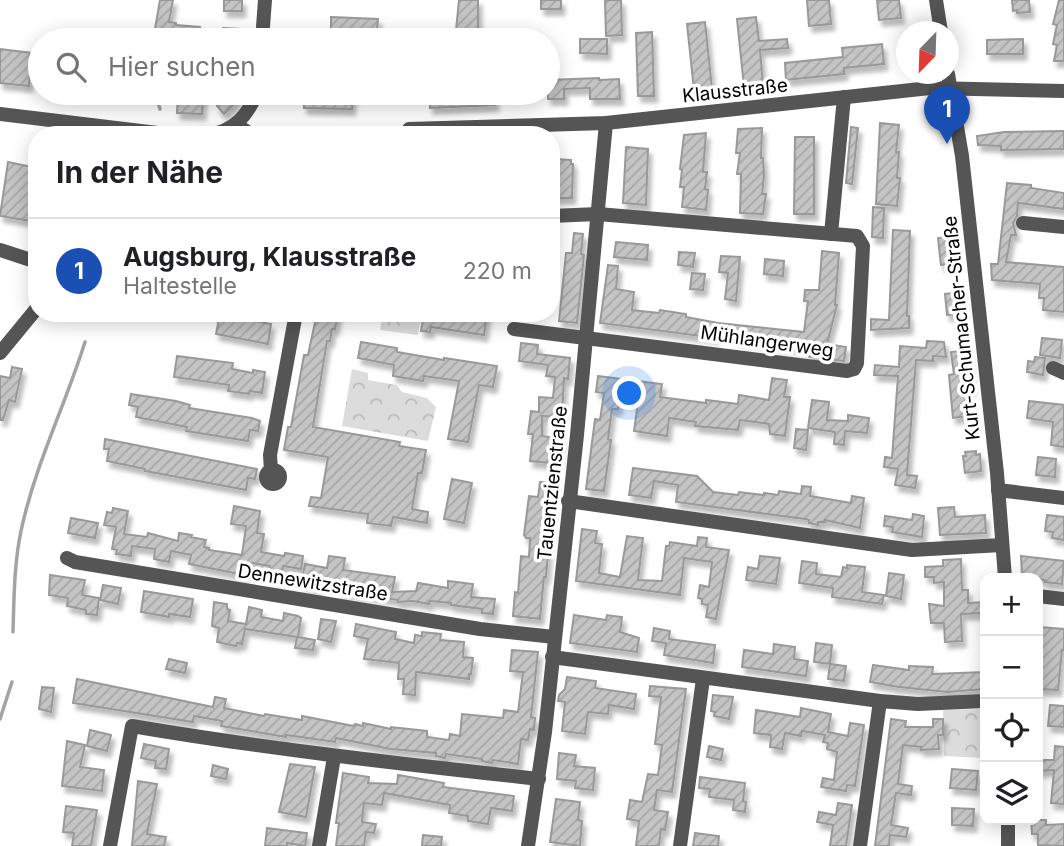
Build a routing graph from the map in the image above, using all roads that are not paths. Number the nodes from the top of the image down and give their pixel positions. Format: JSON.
{"nodes":[{"id":1,"x":265,"y":0,"type":"edge"},
{"id":2,"x":936,"y":0,"type":"edge"},
{"id":3,"x":939,"y":21,"type":"edge"},
{"id":4,"x":263,"y":28,"type":"edge"},
{"id":5,"x":950,"y":84,"type":"edge"},
{"id":6,"x":951,"y":89,"type":"junction"},
{"id":7,"x":1064,"y":91,"type":"edge"},
{"id":8,"x":844,"y":97,"type":"junction"},
{"id":9,"x":250,"y":105,"type":"edge"},
{"id":10,"x":0,"y":114,"type":"edge"},
{"id":11,"x":606,"y":123,"type":"junction"},
{"id":12,"x":237,"y":125,"type":"edge"},
{"id":13,"x":99,"y":126,"type":"edge"},
{"id":14,"x":508,"y":126,"type":"edge"},
{"id":15,"x":598,"y":214,"type":"junction"},
{"id":16,"x":560,"y":216,"type":"edge"},
{"id":17,"x":1023,"y":223,"type":"dead end"},
{"id":18,"x":1064,"y":227,"type":"edge"},
{"id":19,"x":831,"y":234,"type":"junction"},
{"id":20,"x":0,"y":250,"type":"edge"},
{"id":21,"x":28,"y":259,"type":"edge"},
{"id":22,"x":28,"y":319,"type":"edge"},
{"id":23,"x":294,"y":322,"type":"edge"},
{"id":24,"x":514,"y":330,"type":"dead end"},
{"id":25,"x":587,"y":337,"type":"junction"},
{"id":26,"x":0,"y":353,"type":"edge"},
{"id":27,"x":271,"y":470,"type":"dead end"},
{"id":28,"x":998,"y":490,"type":"junction"},
{"id":29,"x":1064,"y":498,"type":"edge"},
{"id":30,"x":568,"y":501,"type":"junction"},
{"id":31,"x":1003,"y":545,"type":"junction"},
{"id":32,"x":68,"y":558,"type":"dead end"},
{"id":33,"x":1004,"y":573,"type":"edge"},
{"id":34,"x":1043,"y":597,"type":"edge"},
{"id":35,"x":1064,"y":599,"type":"edge"},
{"id":36,"x":554,"y":637,"type":"junction"},
{"id":37,"x":552,"y":657,"type":"junction"},
{"id":38,"x":703,"y":679,"type":"junction"},
{"id":39,"x":880,"y":701,"type":"junction"},
{"id":40,"x":980,"y":701,"type":"edge"},
{"id":41,"x":334,"y":757,"type":"junction"},
{"id":42,"x":539,"y":779,"type":"junction"},
{"id":43,"x":1008,"y":825,"type":"edge"},
{"id":44,"x":110,"y":846,"type":"edge"},
{"id":45,"x":319,"y":846,"type":"edge"},
{"id":46,"x":528,"y":846,"type":"edge"},
{"id":47,"x":680,"y":846,"type":"edge"},
{"id":48,"x":860,"y":846,"type":"edge"},
{"id":49,"x":1008,"y":846,"type":"edge"}],
"edges":[{"from":1,"to":4,"type":"street"},
{"from":2,"to":3,"type":"street"},
{"from":5,"to":6,"type":"street","name":"Kurt-Schumacher-Straße"},
{"from":6,"to":7,"type":"street","name":"Klausstraße"},
{"from":6,"to":8,"type":"street","name":"Klausstraße"},
{"from":6,"to":28,"type":"street","name":"Kurt-Schumacher-Straße"},
{"from":8,"to":11,"type":"street","name":"Klausstraße"},
{"from":8,"to":19,"type":"street"},
{"from":9,"to":12,"type":"street"},
{"from":10,"to":13,"type":"street"},
{"from":11,"to":14,"type":"street","name":"Klausstraße"},
{"from":11,"to":15,"type":"street","name":"Tauentzienstraße"},
{"from":15,"to":16,"type":"street","name":"Mühlangerweg"},
{"from":15,"to":19,"type":"street","name":"Mühlangerweg"},
{"from":15,"to":25,"type":"street","name":"Tauentzienstraße"},
{"from":17,"to":18,"type":"street"},
{"from":19,"to":25,"type":"street","name":"Mühlangerweg"},
{"from":20,"to":21,"type":"street"},
{"from":22,"to":26,"type":"street"},
{"from":23,"to":27,"type":"street"},
{"from":24,"to":25,"type":"street","name":"Mühlangerweg"},
{"from":25,"to":30,"type":"street","name":"Tauentzienstraße"},
{"from":28,"to":29,"type":"street"},
{"from":28,"to":31,"type":"street","name":"Kurt-Schumacher-Straße"},
{"from":30,"to":31,"type":"street"},
{"from":30,"to":36,"type":"street","name":"Tauentzienstraße"},
{"from":31,"to":33,"type":"street","name":"Kurt-Schumacher-Straße"},
{"from":32,"to":36,"type":"street","name":"Dennewitzstraße"},
{"from":34,"to":35,"type":"street"},
{"from":36,"to":37,"type":"street","name":"Tauentzienstraße"},
{"from":37,"to":38,"type":"street"},
{"from":37,"to":42,"type":"street","name":"Tauentzienstraße"},
{"from":38,"to":39,"type":"street"},
{"from":38,"to":47,"type":"street"},
{"from":39,"to":40,"type":"street"},
{"from":39,"to":48,"type":"street"},
{"from":41,"to":42,"type":"street"},
{"from":41,"to":44,"type":"street"},
{"from":41,"to":45,"type":"street"},
{"from":42,"to":46,"type":"street","name":"Tauentzienstraße"},
{"from":43,"to":49,"type":"street"}]}
